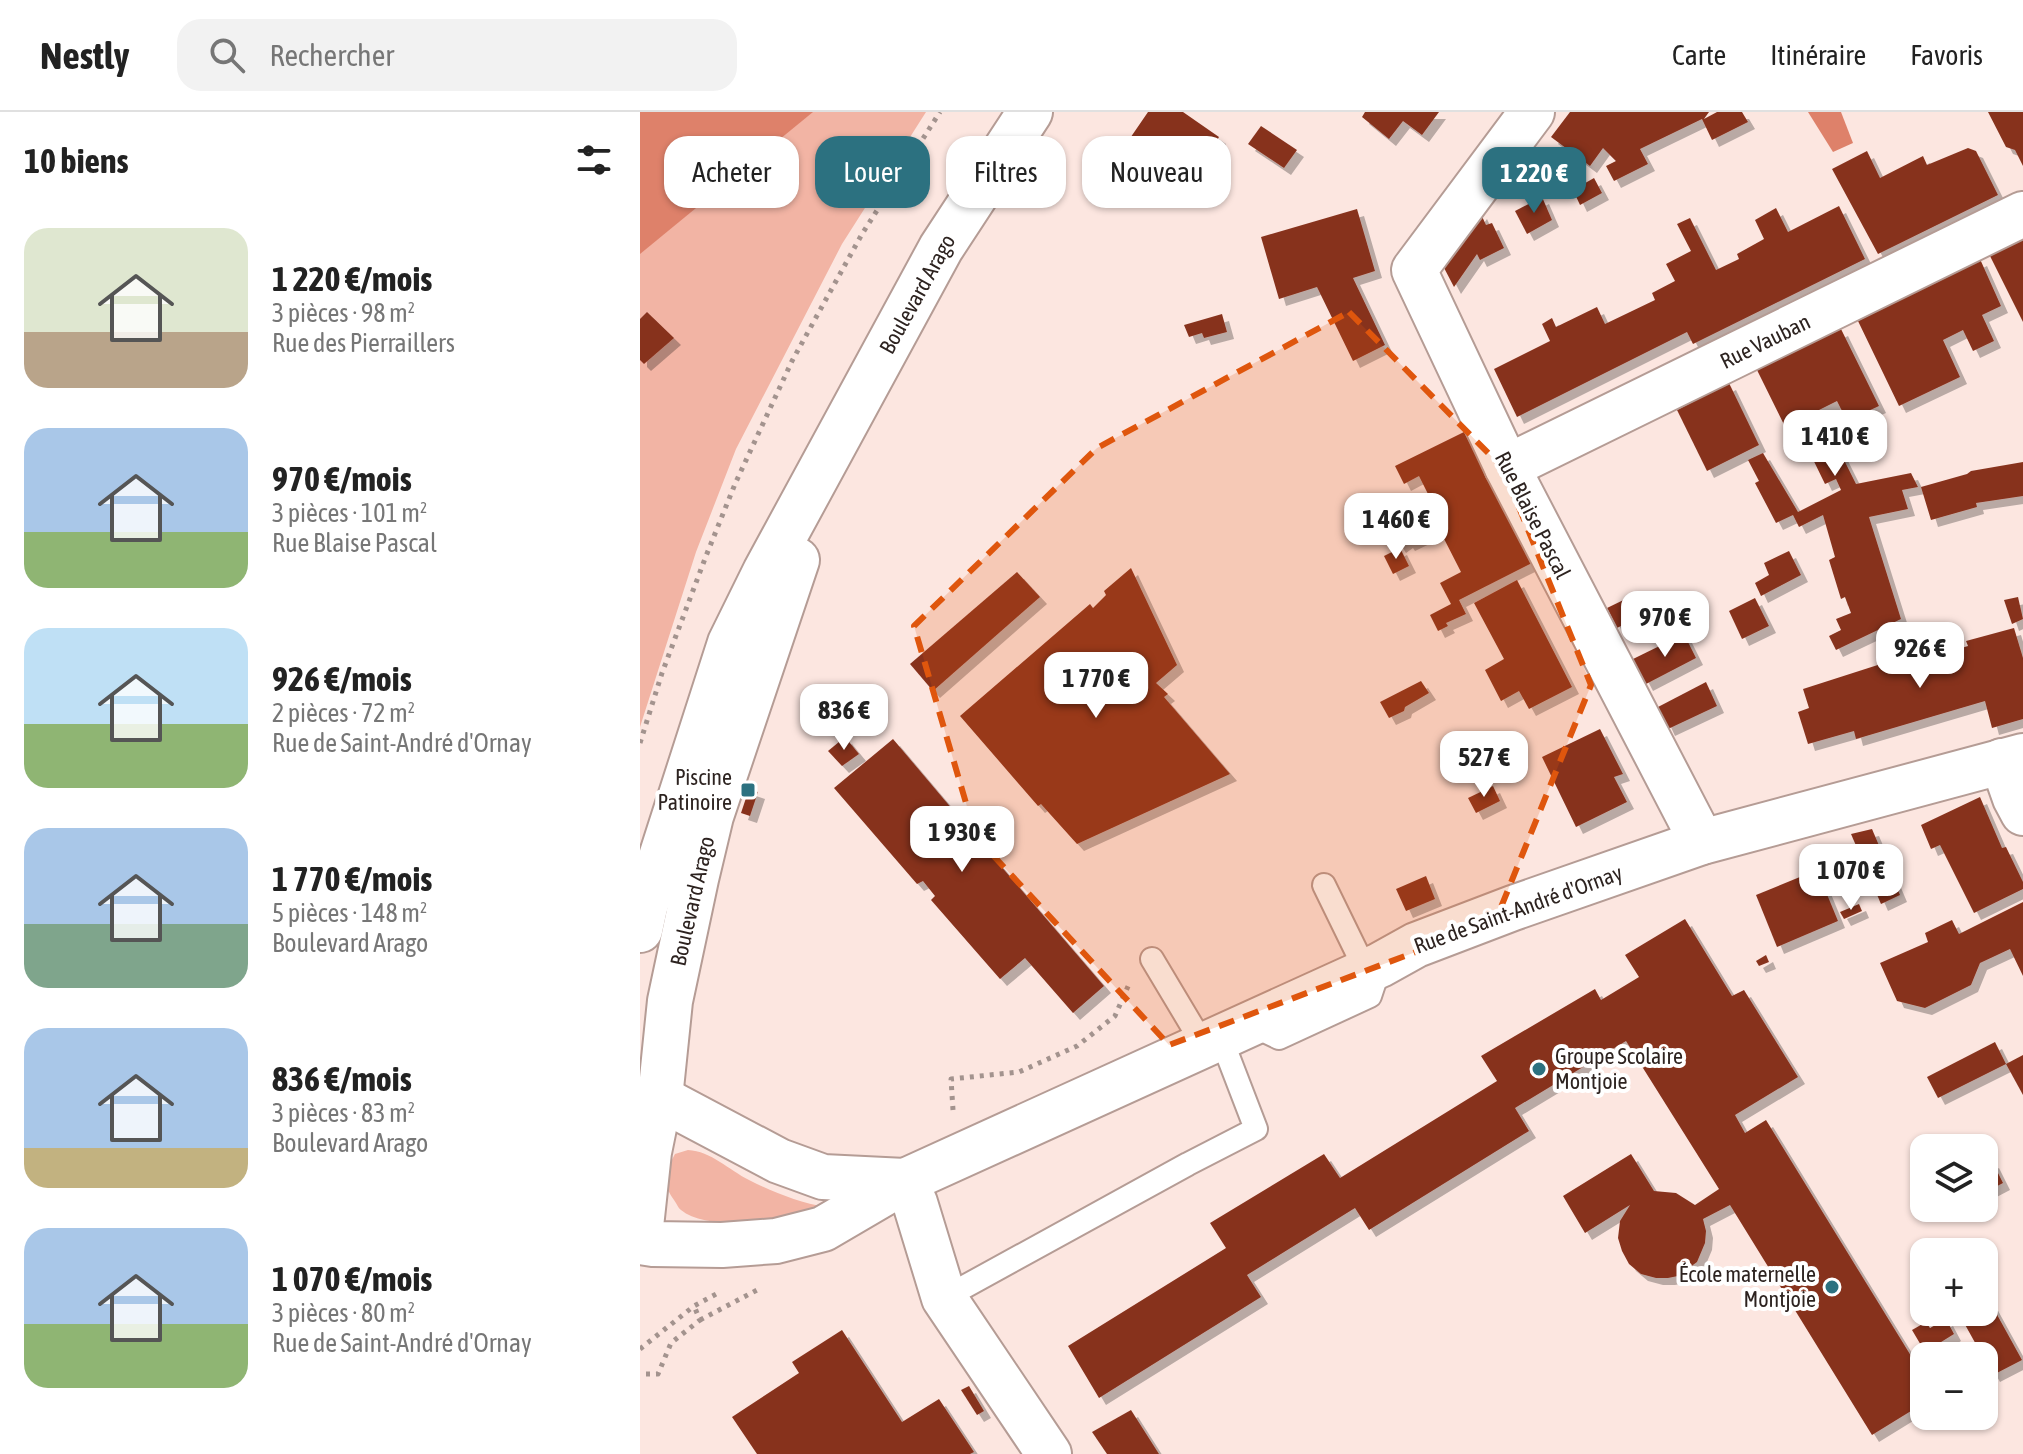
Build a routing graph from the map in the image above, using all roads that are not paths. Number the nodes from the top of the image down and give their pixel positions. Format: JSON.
{"nodes":[{"id":1,"x":1030,"y":112,"type":"edge"},
{"id":2,"x":1532,"y":112,"type":"edge"},
{"id":3,"x":2023,"y":214,"type":"edge"},
{"id":4,"x":837,"y":440,"type":"junction"},
{"id":5,"x":1507,"y":467,"type":"junction"},
{"id":6,"x":2012,"y":759,"type":"edge"},
{"id":7,"x":2023,"y":813,"type":"edge"},
{"id":8,"x":1702,"y":842,"type":"junction"},
{"id":9,"x":1324,"y":885,"type":"dead end"},
{"id":10,"x":640,"y":930,"type":"edge"},
{"id":11,"x":1152,"y":959,"type":"road end"},
{"id":12,"x":1373,"y":968,"type":"junction"},
{"id":13,"x":1225,"y":1036,"type":"junction"},
{"id":14,"x":660,"y":1098,"type":"junction"},
{"id":15,"x":905,"y":1181,"type":"junction"},
{"id":16,"x":640,"y":1239,"type":"edge"},
{"id":17,"x":944,"y":1298,"type":"junction"},
{"id":18,"x":1049,"y":1454,"type":"edge"}],
"edges":[{"from":1,"to":4,"type":"street","name":"Boulevard Arago"},
{"from":2,"to":5,"type":"street","name":"Rue Blaise Pascal"},
{"from":3,"to":5,"type":"street","name":"Rue Vauban"},
{"from":4,"to":10,"type":"street","name":"Boulevard Arago"},
{"from":4,"to":14,"type":"street","name":"Boulevard Arago"},
{"from":5,"to":8,"type":"street","name":"Rue Blaise Pascal"},
{"from":6,"to":7,"type":"street"},
{"from":6,"to":8,"type":"street","name":"Rue de Saint-André d'Ornay"},
{"from":8,"to":12,"type":"street","name":"Rue de Saint-André d'Ornay"},
{"from":9,"to":12,"type":"lane"},
{"from":11,"to":13,"type":"lane"},
{"from":12,"to":13,"type":"street","name":"Rue de Saint-André d'Ornay"},
{"from":13,"to":15,"type":"street","name":"Rue de Saint-André d'Ornay"},
{"from":13,"to":17,"type":"lane"},
{"from":14,"to":15,"type":"street","name":"Rue de Saint-André d'Ornay"},
{"from":14,"to":16,"type":"street","name":"Boulevard Arago"},
{"from":15,"to":16,"type":"street","name":"Rue de Saint-André d'Ornay"},
{"from":15,"to":17,"type":"street"},
{"from":17,"to":18,"type":"street"}]}
